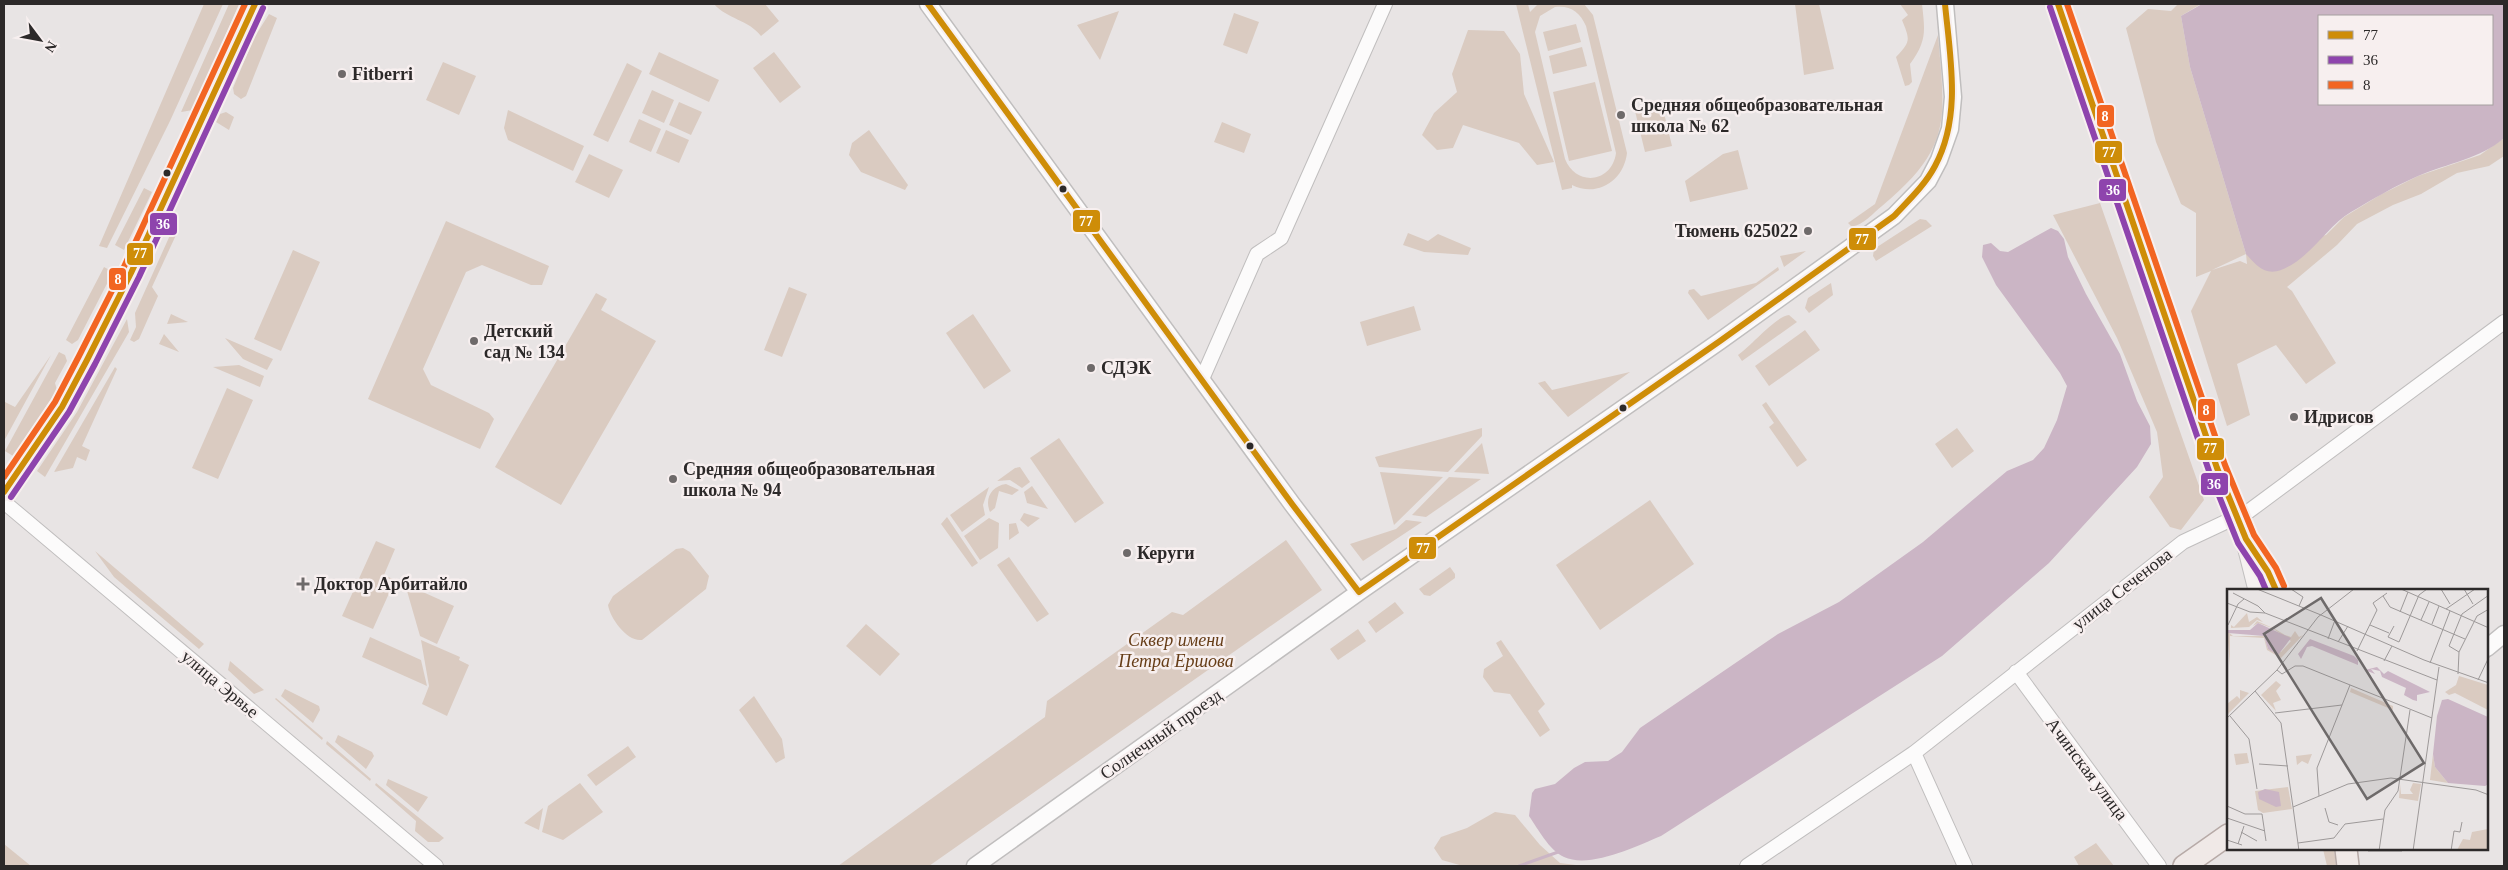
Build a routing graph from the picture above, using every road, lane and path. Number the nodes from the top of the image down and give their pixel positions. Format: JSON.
{"nodes":[{"id":1,"x":256,"y":4,"type":"edge"},
{"id":2,"x":928,"y":4,"type":"edge"},
{"id":3,"x":1385,"y":4,"type":"edge"},
{"id":4,"x":1945,"y":4,"type":"edge"},
{"id":5,"x":2058,"y":4,"type":"edge"},
{"id":6,"x":2504,"y":322,"type":"edge"},
{"id":7,"x":1202,"y":379,"type":"junction"},
{"id":8,"x":4,"y":492,"type":"edge"},
{"id":9,"x":4,"y":502,"type":"edge"},
{"id":10,"x":2236,"y":518,"type":"junction"},
{"id":11,"x":2246,"y":539,"type":"junction"},
{"id":12,"x":2258,"y":589,"type":"edge"},
{"id":13,"x":2276,"y":589,"type":"edge"},
{"id":14,"x":1359,"y":592,"type":"junction"},
{"id":15,"x":2504,"y":634,"type":"edge"},
{"id":16,"x":2488,"y":647,"type":"edge"},
{"id":17,"x":2016,"y":672,"type":"junction"},
{"id":18,"x":1914,"y":753,"type":"junction"},
{"id":19,"x":2227,"y":836,"type":"edge"},
{"id":20,"x":2346,"y":850,"type":"edge"},
{"id":21,"x":436,"y":866,"type":"edge"},
{"id":22,"x":975,"y":866,"type":"edge"},
{"id":23,"x":1747,"y":866,"type":"edge"},
{"id":24,"x":1965,"y":866,"type":"edge"},
{"id":25,"x":2160,"y":866,"type":"edge"},
{"id":26,"x":2184,"y":866,"type":"edge"},
{"id":27,"x":2348,"y":866,"type":"edge"}],
"edges":[{"from":1,"to":8,"type":"main road"},
{"from":2,"to":7,"type":"street"},
{"from":3,"to":7,"type":"street"},
{"from":4,"to":14,"type":"street","name":"Солнечный проезд"},
{"from":5,"to":10,"type":"main road"},
{"from":6,"to":10,"type":"street","name":"улица Сеченова"},
{"from":7,"to":14,"type":"street"},
{"from":9,"to":21,"type":"street","name":"улица Эрвье"},
{"from":10,"to":11,"type":"main road"},
{"from":10,"to":17,"type":"street","name":"улица Сеченова"},
{"from":11,"to":12,"type":"main road"},
{"from":11,"to":13,"type":"main road"},
{"from":14,"to":22,"type":"street","name":"Солнечный проезд"},
{"from":15,"to":16,"type":"street"},
{"from":17,"to":18,"type":"street","name":"улица Сеченова"},
{"from":17,"to":25,"type":"street","name":"Ачинская улица"},
{"from":18,"to":23,"type":"street","name":"улица Сеченова"},
{"from":18,"to":24,"type":"street"},
{"from":19,"to":26,"type":"main road"},
{"from":20,"to":27,"type":"main road"}]}
